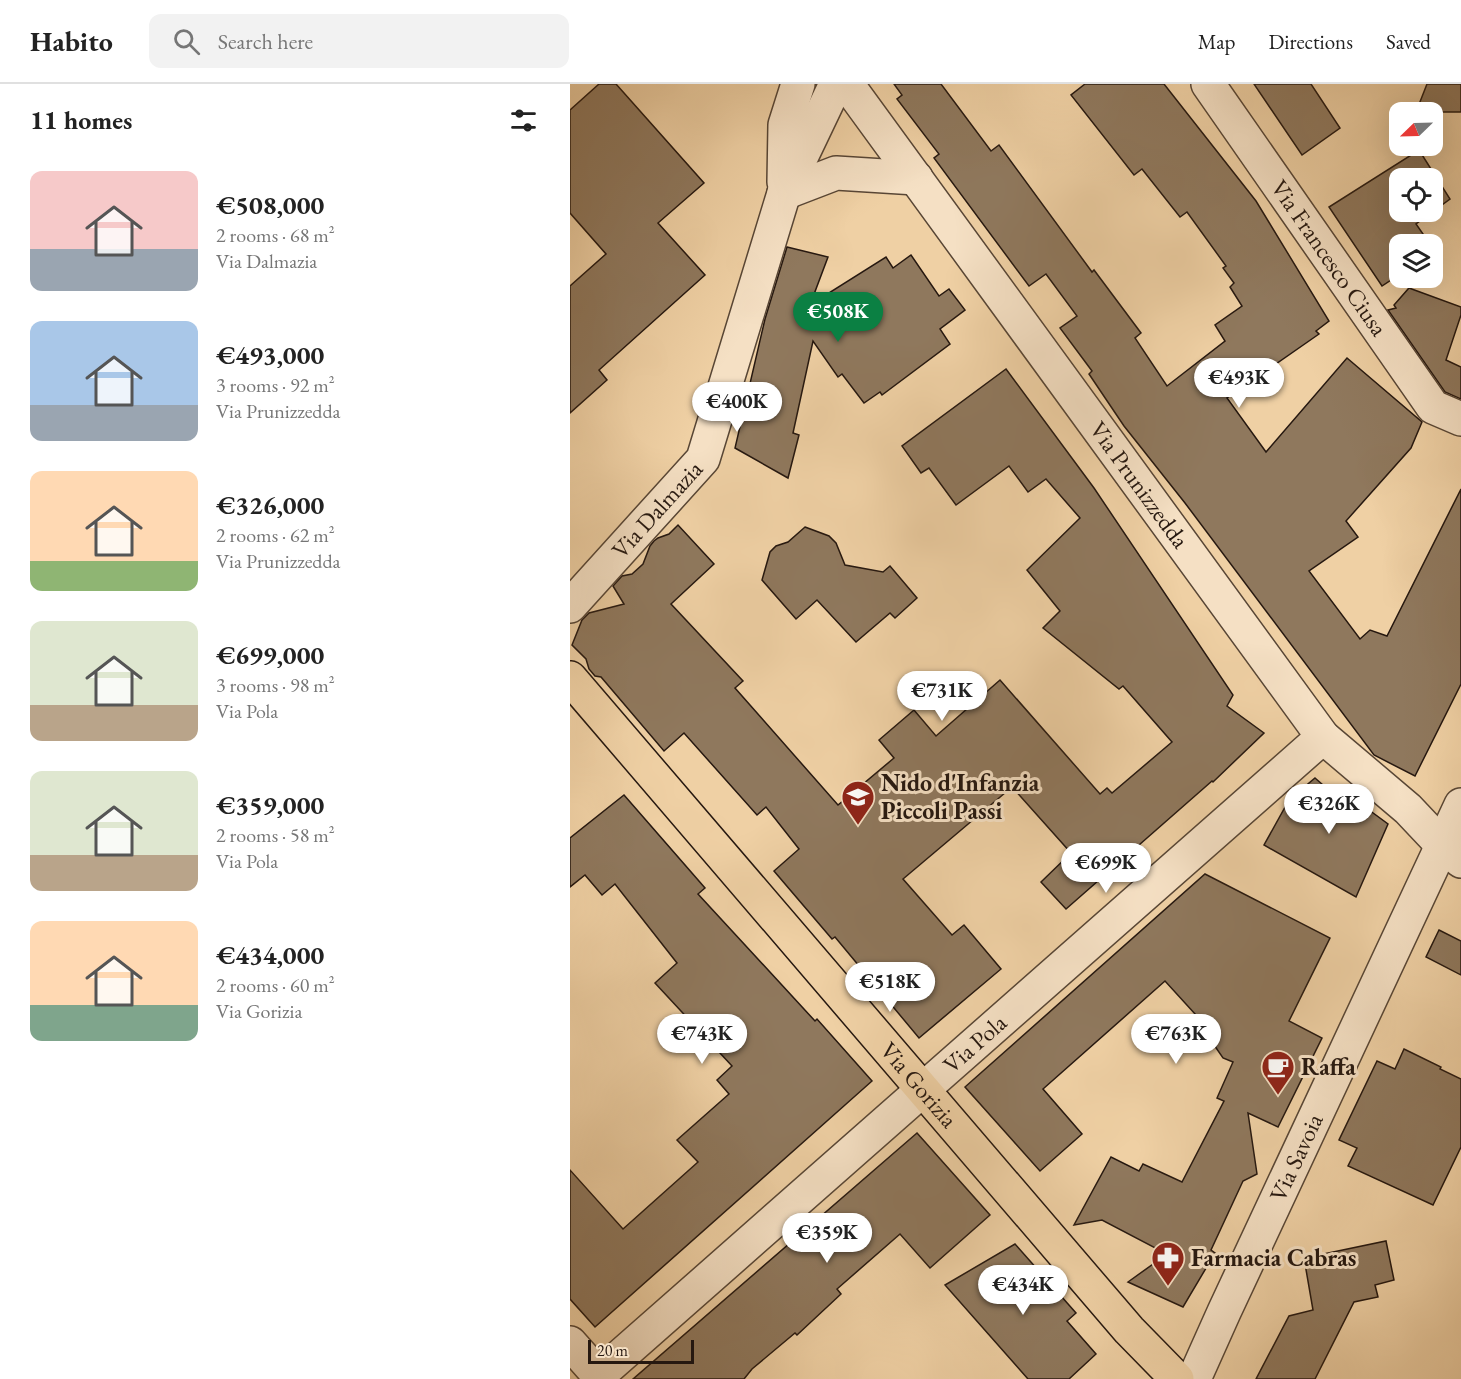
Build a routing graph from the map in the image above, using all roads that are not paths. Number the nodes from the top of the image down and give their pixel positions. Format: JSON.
{"nodes":[{"id":1,"x":798,"y":84,"type":"edge"},
{"id":2,"x":836,"y":84,"type":"edge"},
{"id":3,"x":847,"y":84,"type":"edge"},
{"id":4,"x":1208,"y":84,"type":"edge"},
{"id":5,"x":916,"y":178,"type":"junction"},
{"id":6,"x":784,"y":193,"type":"junction"},
{"id":7,"x":1461,"y":419,"type":"edge"},
{"id":8,"x":570,"y":606,"type":"edge"},
{"id":9,"x":570,"y":678,"type":"edge"},
{"id":10,"x":1323,"y":737,"type":"junction"},
{"id":11,"x":1461,"y":805,"type":"edge"},
{"id":12,"x":1451,"y":853,"type":"edge"},
{"id":13,"x":922,"y":1090,"type":"junction"},
{"id":14,"x":570,"y":1343,"type":"edge"},
{"id":15,"x":601,"y":1377,"type":"edge"},
{"id":16,"x":1177,"y":1379,"type":"edge"},
{"id":17,"x":1194,"y":1379,"type":"edge"}],
"edges":[{"from":1,"to":6,"type":"street","name":"Via Dalmazia"},
{"from":2,"to":6,"type":"street","name":"Via Dalmazia"},
{"from":3,"to":5,"type":"street","name":"Via Prunizzedda"},
{"from":4,"to":7,"type":"street","name":"Via Francesco Ciusa"},
{"from":5,"to":6,"type":"street"},
{"from":5,"to":10,"type":"street","name":"Via Prunizzedda"},
{"from":6,"to":8,"type":"street","name":"Via Dalmazia"},
{"from":9,"to":13,"type":"main road","name":"Via Gorizia"},
{"from":10,"to":12,"type":"street","name":"Via Prunizzedda"},
{"from":10,"to":13,"type":"street","name":"Via Pola"},
{"from":11,"to":12,"type":"street","name":"Via Savoia"},
{"from":12,"to":17,"type":"street","name":"Via Savoia"},
{"from":13,"to":15,"type":"street","name":"Via Pola"},
{"from":13,"to":16,"type":"main road","name":"Via Gorizia"},
{"from":14,"to":15,"type":"street"}]}
